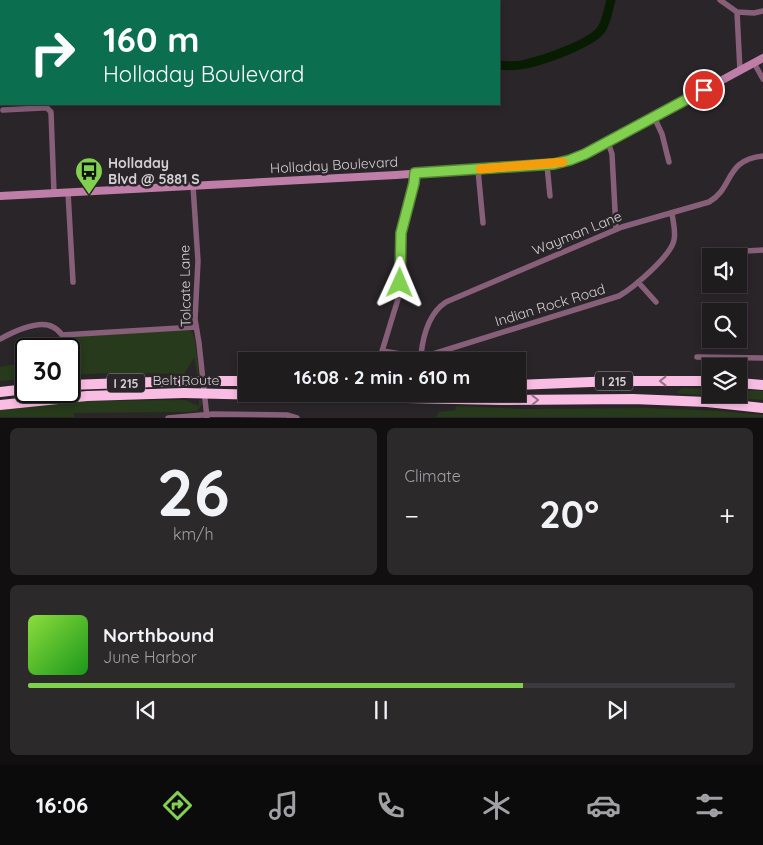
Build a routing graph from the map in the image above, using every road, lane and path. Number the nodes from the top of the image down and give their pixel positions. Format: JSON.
{"nodes":[{"id":1,"x":720,"y":0,"type":"edge"},
{"id":2,"x":763,"y":11,"type":"edge"},
{"id":3,"x":737,"y":12,"type":"junction"},
{"id":4,"x":763,"y":58,"type":"edge"},
{"id":5,"x":754,"y":63,"type":"junction"},
{"id":6,"x":740,"y":72,"type":"junction"},
{"id":7,"x":763,"y":80,"type":"edge"},
{"id":8,"x":3,"y":110,"type":"dead end"},
{"id":9,"x":654,"y":117,"type":"junction"},
{"id":10,"x":608,"y":142,"type":"junction"},
{"id":11,"x":763,"y":156,"type":"edge"},
{"id":12,"x":670,"y":162,"type":"dead end"},
{"id":13,"x":547,"y":165,"type":"junction"},
{"id":14,"x":478,"y":170,"type":"junction"},
{"id":15,"x":415,"y":173,"type":"junction"},
{"id":16,"x":193,"y":186,"type":"junction"},
{"id":17,"x":68,"y":192,"type":"junction"},
{"id":18,"x":54,"y":193,"type":"junction"},
{"id":19,"x":0,"y":196,"type":"edge"},
{"id":20,"x":550,"y":196,"type":"dead end"},
{"id":21,"x":672,"y":213,"type":"junction"},
{"id":22,"x":483,"y":223,"type":"dead end"},
{"id":23,"x":616,"y":229,"type":"junction"},
{"id":24,"x":763,"y":250,"type":"edge"},
{"id":25,"x":747,"y":251,"type":"edge"},
{"id":26,"x":73,"y":282,"type":"dead end"},
{"id":27,"x":638,"y":282,"type":"junction"},
{"id":28,"x":656,"y":302,"type":"dead end"},
{"id":29,"x":196,"y":326,"type":"junction"},
{"id":30,"x":0,"y":339,"type":"edge"},
{"id":31,"x":383,"y":351,"type":"joint"},
{"id":32,"x":389,"y":352,"type":"edge"},
{"id":33,"x":422,"y":352,"type":"edge"},
{"id":34,"x":440,"y":352,"type":"edge"},
{"id":35,"x":697,"y":357,"type":"dead end"},
{"id":36,"x":763,"y":358,"type":"edge"},
{"id":37,"x":238,"y":381,"type":"edge"},
{"id":38,"x":702,"y":381,"type":"edge"},
{"id":39,"x":747,"y":383,"type":"edge"},
{"id":40,"x":763,"y":384,"type":"edge"},
{"id":41,"x":80,"y":385,"type":"edge"},
{"id":42,"x":526,"y":385,"type":"edge"},
{"id":43,"x":15,"y":390,"type":"edge"},
{"id":44,"x":0,"y":392,"type":"edge"},
{"id":45,"x":0,"y":405,"type":"edge"},
{"id":46,"x":763,"y":408,"type":"edge"},
{"id":47,"x":207,"y":416,"type":"edge"},
{"id":48,"x":168,"y":418,"type":"edge"},
{"id":49,"x":297,"y":418,"type":"edge"}],
"edges":[{"from":1,"to":3,"type":"street"},
{"from":2,"to":3,"type":"street"},
{"from":3,"to":6,"type":"street"},
{"from":4,"to":5,"type":"main road","name":"Holladay Boulevard"},
{"from":5,"to":6,"type":"main road","name":"Holladay Boulevard"},
{"from":5,"to":7,"type":"street"},
{"from":6,"to":9,"type":"main road","name":"Holladay Boulevard"},
{"from":8,"to":18,"type":"street"},
{"from":9,"to":10,"type":"main road","name":"Holladay Boulevard"},
{"from":9,"to":12,"type":"street"},
{"from":10,"to":13,"type":"main road","name":"Holladay Boulevard"},
{"from":10,"to":23,"type":"street"},
{"from":11,"to":21,"type":"street","name":"Wayman Lane"},
{"from":13,"to":14,"type":"main road","name":"Holladay Boulevard"},
{"from":13,"to":20,"type":"street"},
{"from":14,"to":15,"type":"main road","name":"Holladay Boulevard"},
{"from":14,"to":22,"type":"street"},
{"from":15,"to":16,"type":"main road","name":"Holladay Boulevard"},
{"from":15,"to":31,"type":"street"},
{"from":16,"to":17,"type":"main road","name":"Holladay Boulevard"},
{"from":16,"to":29,"type":"street","name":"Tolcate Lane"},
{"from":17,"to":18,"type":"main road","name":"Holladay Boulevard"},
{"from":17,"to":26,"type":"street"},
{"from":18,"to":19,"type":"main road","name":"Holladay Boulevard"},
{"from":21,"to":23,"type":"street","name":"Wayman Lane"},
{"from":21,"to":27,"type":"street","name":"Indian Rock Road"},
{"from":23,"to":33,"type":"street","name":"Wayman Lane"},
{"from":24,"to":25,"type":"street"},
{"from":27,"to":28,"type":"street"},
{"from":27,"to":34,"type":"street","name":"Indian Rock Road"},
{"from":29,"to":30,"type":"street"},
{"from":29,"to":47,"type":"street","name":"Tolcate Lane"},
{"from":31,"to":32,"type":"street","name":"Indian Rock Road"},
{"from":35,"to":36,"type":"street"},
{"from":37,"to":41,"type":"highway","name":"Belt Route","number":"I 215","bridge":true},
{"from":38,"to":42,"type":"highway","number":"I 215","one_way":true},
{"from":39,"to":40,"type":"highway"},
{"from":43,"to":44,"type":"highway"},
{"from":45,"to":46,"type":"highway","name":"Belt Route","number":"I 215","one_way":true,"bridge":true},
{"from":47,"to":48,"type":"street"},
{"from":47,"to":49,"type":"street"}]}
